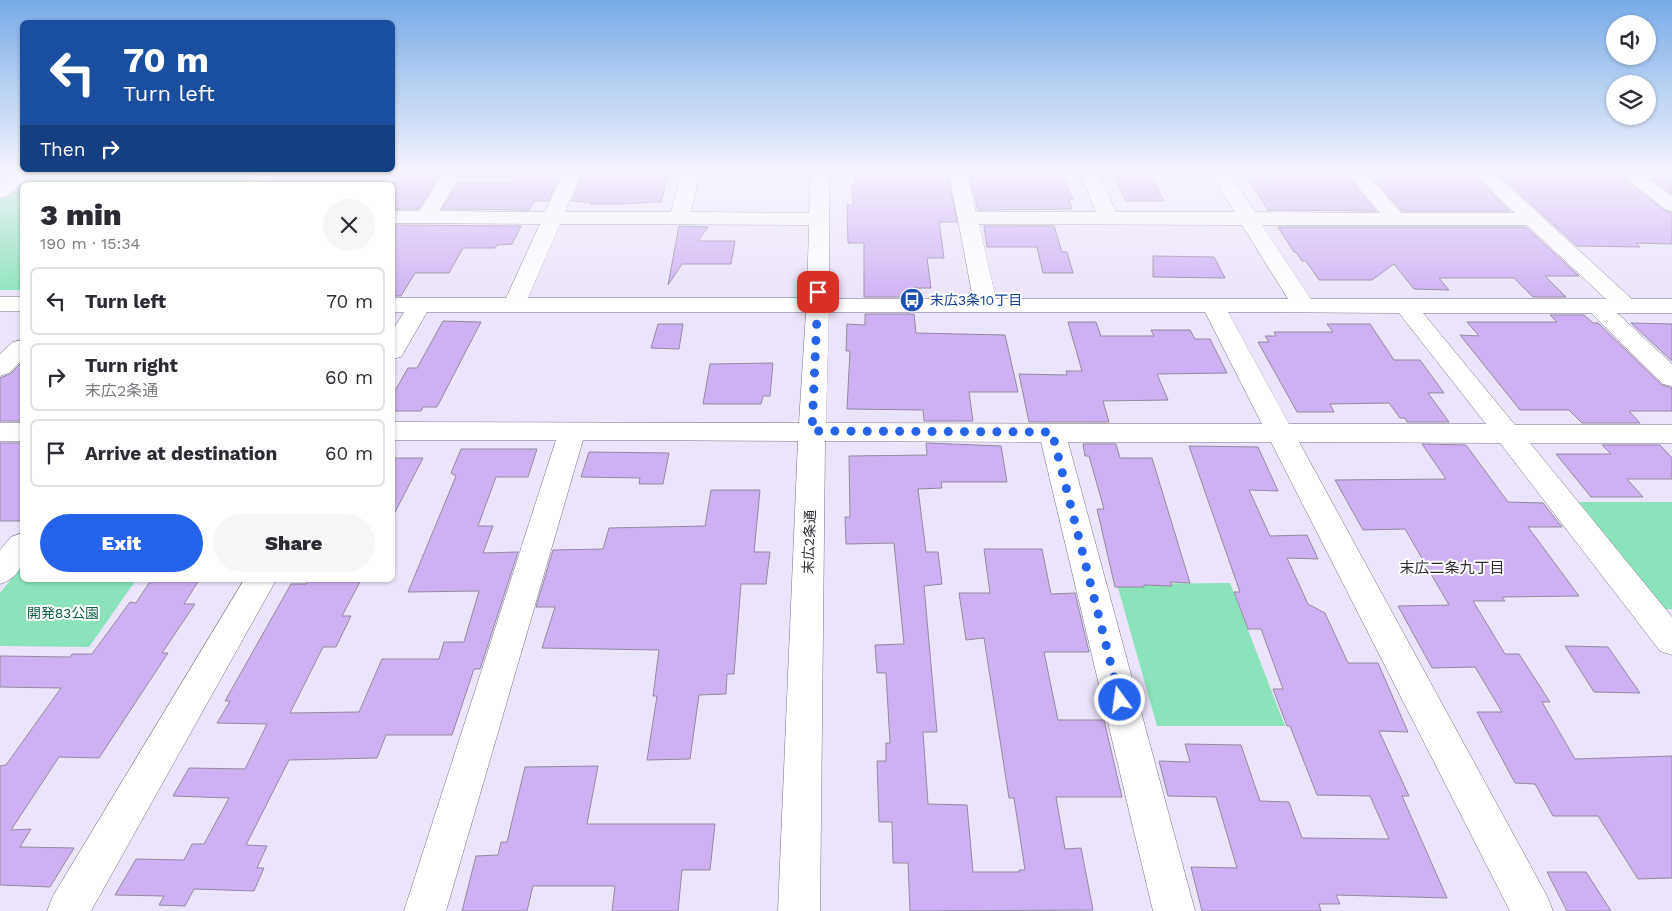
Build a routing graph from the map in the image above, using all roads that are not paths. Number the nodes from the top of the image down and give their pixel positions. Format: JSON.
{"nodes":[{"id":1,"x":555,"y":215,"type":"edge"},
{"id":2,"x":818,"y":215,"type":"edge"},
{"id":3,"x":966,"y":215,"type":"edge"},
{"id":4,"x":1107,"y":215,"type":"edge"},
{"id":5,"x":1246,"y":215,"type":"edge"},
{"id":6,"x":1392,"y":215,"type":"edge"},
{"id":7,"x":1528,"y":215,"type":"edge"},
{"id":8,"x":395,"y":217,"type":"edge"},
{"id":9,"x":426,"y":217,"type":"joint"},
{"id":10,"x":680,"y":217,"type":"joint"},
{"id":11,"x":553,"y":218,"type":"junction"},
{"id":12,"x":967,"y":218,"type":"junction"},
{"id":13,"x":1108,"y":218,"type":"junction"},
{"id":14,"x":1395,"y":218,"type":"junction"},
{"id":15,"x":818,"y":219,"type":"junction"},
{"id":16,"x":1249,"y":219,"type":"junction"},
{"id":17,"x":1533,"y":219,"type":"junction"},
{"id":18,"x":0,"y":304,"type":"edge"},
{"id":19,"x":20,"y":304,"type":"edge"},
{"id":20,"x":395,"y":305,"type":"edge"},
{"id":21,"x":420,"y":305,"type":"junction"},
{"id":22,"x":514,"y":305,"type":"junction"},
{"id":23,"x":1213,"y":305,"type":"junction"},
{"id":24,"x":818,"y":306,"type":"junction"},
{"id":25,"x":986,"y":306,"type":"junction"},
{"id":26,"x":1304,"y":306,"type":"junction"},
{"id":27,"x":1406,"y":306,"type":"junction"},
{"id":28,"x":1597,"y":306,"type":"junction"},
{"id":29,"x":1626,"y":306,"type":"junction"},
{"id":30,"x":1672,"y":306,"type":"edge"},
{"id":31,"x":395,"y":347,"type":"edge"},
{"id":32,"x":20,"y":349,"type":"edge"},
{"id":33,"x":0,"y":368,"type":"edge"},
{"id":34,"x":1672,"y":378,"type":"edge"},
{"id":35,"x":395,"y":431,"type":"edge"},
{"id":36,"x":812,"y":431,"type":"junction"},
{"id":37,"x":0,"y":432,"type":"edge"},
{"id":38,"x":20,"y":432,"type":"edge"},
{"id":39,"x":572,"y":432,"type":"junction"},
{"id":40,"x":1052,"y":432,"type":"junction"},
{"id":41,"x":1282,"y":433,"type":"junction"},
{"id":42,"x":1672,"y":434,"type":"edge"},
{"id":43,"x":1509,"y":435,"type":"junction"},
{"id":44,"x":20,"y":547,"type":"edge"},
{"id":45,"x":0,"y":572,"type":"edge"},
{"id":46,"x":259,"y":582,"type":"edge"},
{"id":47,"x":1672,"y":641,"type":"edge"},
{"id":48,"x":68,"y":911,"type":"edge"},
{"id":49,"x":425,"y":911,"type":"edge"},
{"id":50,"x":799,"y":911,"type":"edge"},
{"id":51,"x":1174,"y":911,"type":"edge"},
{"id":52,"x":1532,"y":911,"type":"edge"}],
"edges":[{"from":1,"to":11,"type":"street"},
{"from":2,"to":15,"type":"street","name":"末広2条通"},
{"from":3,"to":12,"type":"street"},
{"from":4,"to":13,"type":"street"},
{"from":5,"to":16,"type":"street"},
{"from":6,"to":14,"type":"street"},
{"from":7,"to":17,"type":"street"},
{"from":8,"to":9,"type":"street"},
{"from":9,"to":11,"type":"street"},
{"from":10,"to":11,"type":"street"},
{"from":10,"to":15,"type":"street"},
{"from":11,"to":22,"type":"street"},
{"from":12,"to":13,"type":"street"},
{"from":12,"to":25,"type":"street"},
{"from":13,"to":16,"type":"street"},
{"from":14,"to":16,"type":"street"},
{"from":14,"to":17,"type":"street"},
{"from":15,"to":24,"type":"street","name":"末広2条通"},
{"from":16,"to":26,"type":"street"},
{"from":17,"to":29,"type":"street"},
{"from":18,"to":19,"type":"street"},
{"from":20,"to":21,"type":"street"},
{"from":21,"to":22,"type":"street"},
{"from":21,"to":31,"type":"street"},
{"from":22,"to":24,"type":"street"},
{"from":23,"to":25,"type":"street"},
{"from":23,"to":26,"type":"street"},
{"from":23,"to":41,"type":"street"},
{"from":24,"to":25,"type":"street"},
{"from":24,"to":36,"type":"street","name":"末広2条通"},
{"from":26,"to":27,"type":"street"},
{"from":27,"to":28,"type":"street"},
{"from":27,"to":43,"type":"street"},
{"from":28,"to":29,"type":"street"},
{"from":28,"to":34,"type":"street"},
{"from":29,"to":30,"type":"street"},
{"from":32,"to":33,"type":"street"},
{"from":35,"to":39,"type":"street"},
{"from":36,"to":39,"type":"street"},
{"from":36,"to":40,"type":"street"},
{"from":36,"to":50,"type":"street","name":"末広2条通"},
{"from":37,"to":38,"type":"street"},
{"from":39,"to":49,"type":"street"},
{"from":40,"to":41,"type":"street"},
{"from":40,"to":51,"type":"street"},
{"from":41,"to":43,"type":"street"},
{"from":41,"to":52,"type":"street"},
{"from":42,"to":43,"type":"street"},
{"from":43,"to":47,"type":"street"},
{"from":44,"to":45,"type":"street"},
{"from":46,"to":48,"type":"street"}]}
